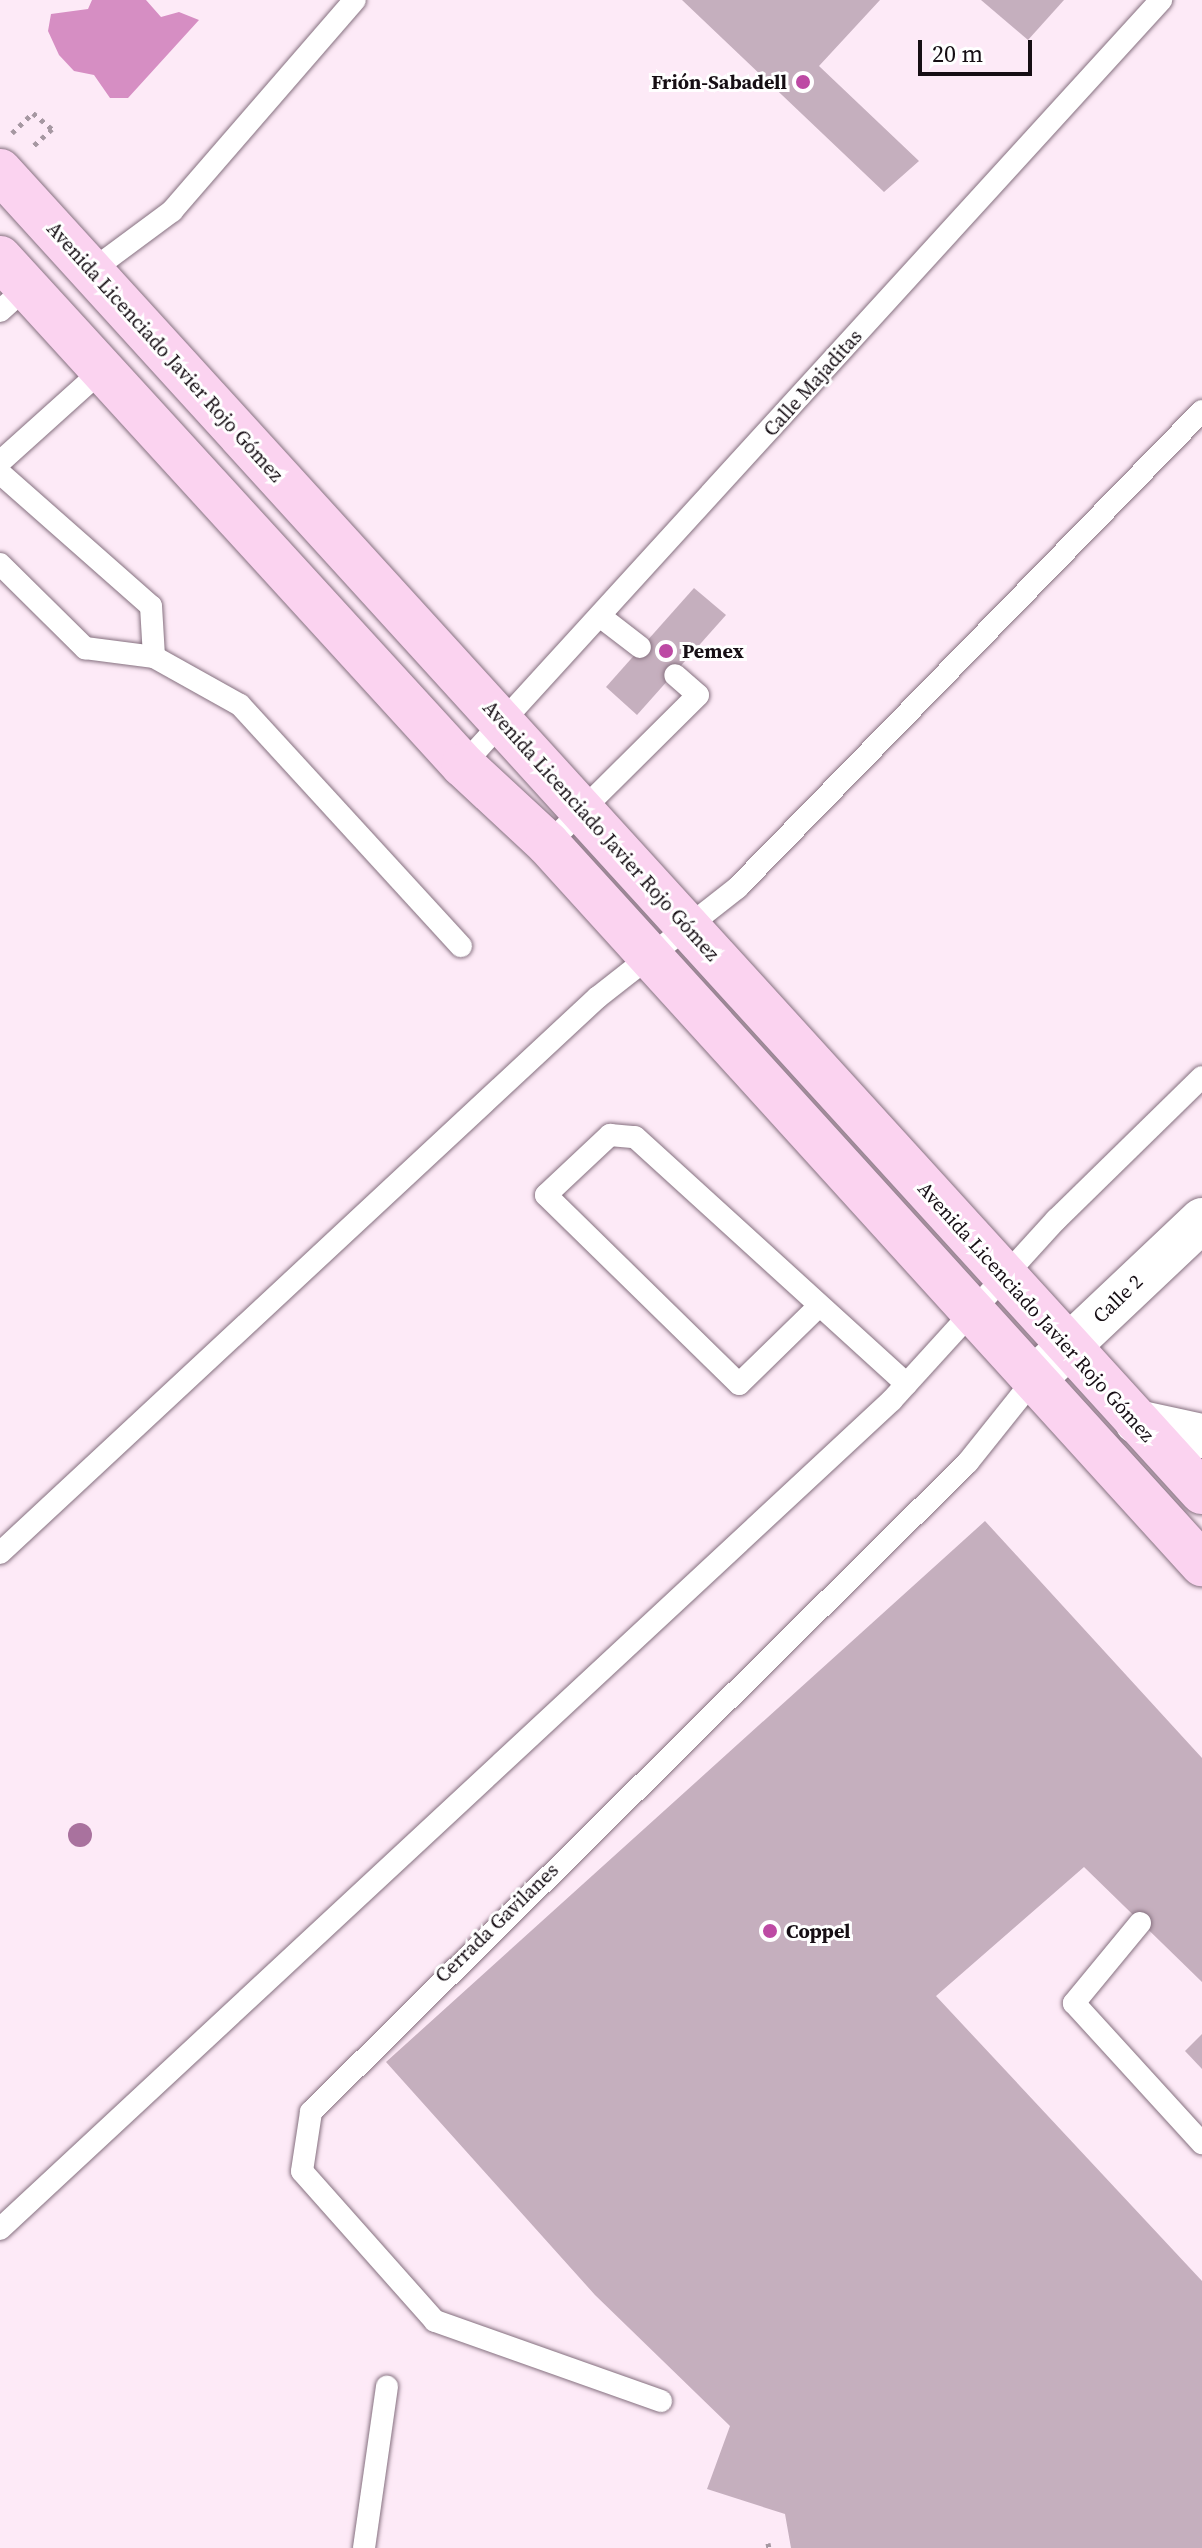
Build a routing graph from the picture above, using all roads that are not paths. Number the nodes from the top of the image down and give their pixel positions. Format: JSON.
{"nodes":[{"id":1,"x":355,"y":0,"type":"edge"},
{"id":2,"x":1161,"y":0,"type":"edge"},
{"id":3,"x":0,"y":171,"type":"edge"},
{"id":4,"x":91,"y":271,"type":"junction"},
{"id":5,"x":9,"y":286,"type":"edge"},
{"id":6,"x":102,"y":370,"type":"junction"},
{"id":7,"x":1202,"y":411,"type":"edge"},
{"id":8,"x":0,"y":462,"type":"edge"},
{"id":9,"x":0,"y":473,"type":"edge"},
{"id":10,"x":0,"y":564,"type":"edge"},
{"id":11,"x":601,"y":617,"type":"junction"},
{"id":12,"x":640,"y":647,"type":"dead end"},
{"id":13,"x":154,"y":657,"type":"junction"},
{"id":14,"x":675,"y":675,"type":"dead end"},
{"id":15,"x":504,"y":724,"type":"junction"},
{"id":16,"x":463,"y":765,"type":"junction"},
{"id":17,"x":583,"y":812,"type":"junction"},
{"id":18,"x":548,"y":844,"type":"junction"},
{"id":19,"x":685,"y":924,"type":"junction"},
{"id":20,"x":461,"y":946,"type":"dead end"},
{"id":21,"x":650,"y":955,"type":"junction"},
{"id":22,"x":1202,"y":1077,"type":"edge"},
{"id":23,"x":1202,"y":1220,"type":"edge"},
{"id":24,"x":1005,"y":1279,"type":"junction"},
{"id":25,"x":818,"y":1307,"type":"junction"},
{"id":26,"x":973,"y":1311,"type":"junction"},
{"id":27,"x":1067,"y":1348,"type":"junction"},
{"id":28,"x":1035,"y":1378,"type":"junction"},
{"id":29,"x":906,"y":1384,"type":"junction"},
{"id":30,"x":1137,"y":1422,"type":"junction"},
{"id":31,"x":1202,"y":1436,"type":"edge"},
{"id":32,"x":1198,"y":1488,"type":"edge"},
{"id":33,"x":1158,"y":1518,"type":"junction"},
{"id":34,"x":0,"y":1553,"type":"edge"},
{"id":35,"x":1202,"y":1564,"type":"edge"},
{"id":36,"x":1140,"y":1923,"type":"dead end"},
{"id":37,"x":1202,"y":2143,"type":"edge"},
{"id":38,"x":0,"y":2229,"type":"edge"},
{"id":39,"x":387,"y":2387,"type":"dead end"},
{"id":40,"x":661,"y":2401,"type":"dead end"},
{"id":41,"x":364,"y":2548,"type":"edge"}],
"edges":[{"from":1,"to":4,"type":"lane"},
{"from":2,"to":11,"type":"lane","name":"Calle Majaditas"},
{"from":3,"to":4,"type":"main road","name":"Avenida Licenciado Javier Rojo Gómez"},
{"from":4,"to":15,"type":"main road","name":"Avenida Licenciado Javier Rojo Gómez"},
{"from":5,"to":6,"type":"main road"},
{"from":6,"to":8,"type":"lane"},
{"from":6,"to":16,"type":"main road"},
{"from":7,"to":19,"type":"lane"},
{"from":9,"to":13,"type":"lane"},
{"from":10,"to":13,"type":"lane"},
{"from":11,"to":12,"type":"lane"},
{"from":11,"to":15,"type":"lane","name":"Calle Majaditas"},
{"from":13,"to":20,"type":"lane"},
{"from":14,"to":17,"type":"lane"},
{"from":15,"to":16,"type":"lane","name":"Calle Majaditas"},
{"from":15,"to":17,"type":"main road","name":"Avenida Licenciado Javier Rojo Gómez"},
{"from":16,"to":18,"type":"main road"},
{"from":17,"to":18,"type":"lane"},
{"from":17,"to":19,"type":"main road","name":"Avenida Licenciado Javier Rojo Gómez"},
{"from":18,"to":21,"type":"main road"},
{"from":19,"to":21,"type":"lane"},
{"from":19,"to":24,"type":"main road","name":"Avenida Licenciado Javier Rojo Gómez"},
{"from":21,"to":26,"type":"main road"},
{"from":21,"to":34,"type":"lane"},
{"from":22,"to":24,"type":"lane"},
{"from":23,"to":27,"type":"street","name":"Calle 2"},
{"from":24,"to":26,"type":"lane"},
{"from":24,"to":27,"type":"main road","name":"Avenida Licenciado Javier Rojo Gómez"},
{"from":25,"to":25,"type":"lane"},
{"from":25,"to":29,"type":"lane"},
{"from":26,"to":28,"type":"main road"},
{"from":26,"to":29,"type":"lane"},
{"from":27,"to":28,"type":"street","name":"Calle 2"},
{"from":27,"to":30,"type":"main road","name":"Avenida Licenciado Javier Rojo Gómez"},
{"from":28,"to":33,"type":"main road"},
{"from":28,"to":40,"type":"lane","name":"Cerrada Gavilanes"},
{"from":29,"to":38,"type":"lane"},
{"from":30,"to":31,"type":"street"},
{"from":30,"to":32,"type":"main road","name":"Avenida Licenciado Javier Rojo Gómez"},
{"from":32,"to":33,"type":"main road"},
{"from":33,"to":35,"type":"main road"},
{"from":36,"to":37,"type":"lane"},
{"from":39,"to":41,"type":"lane"}]}
